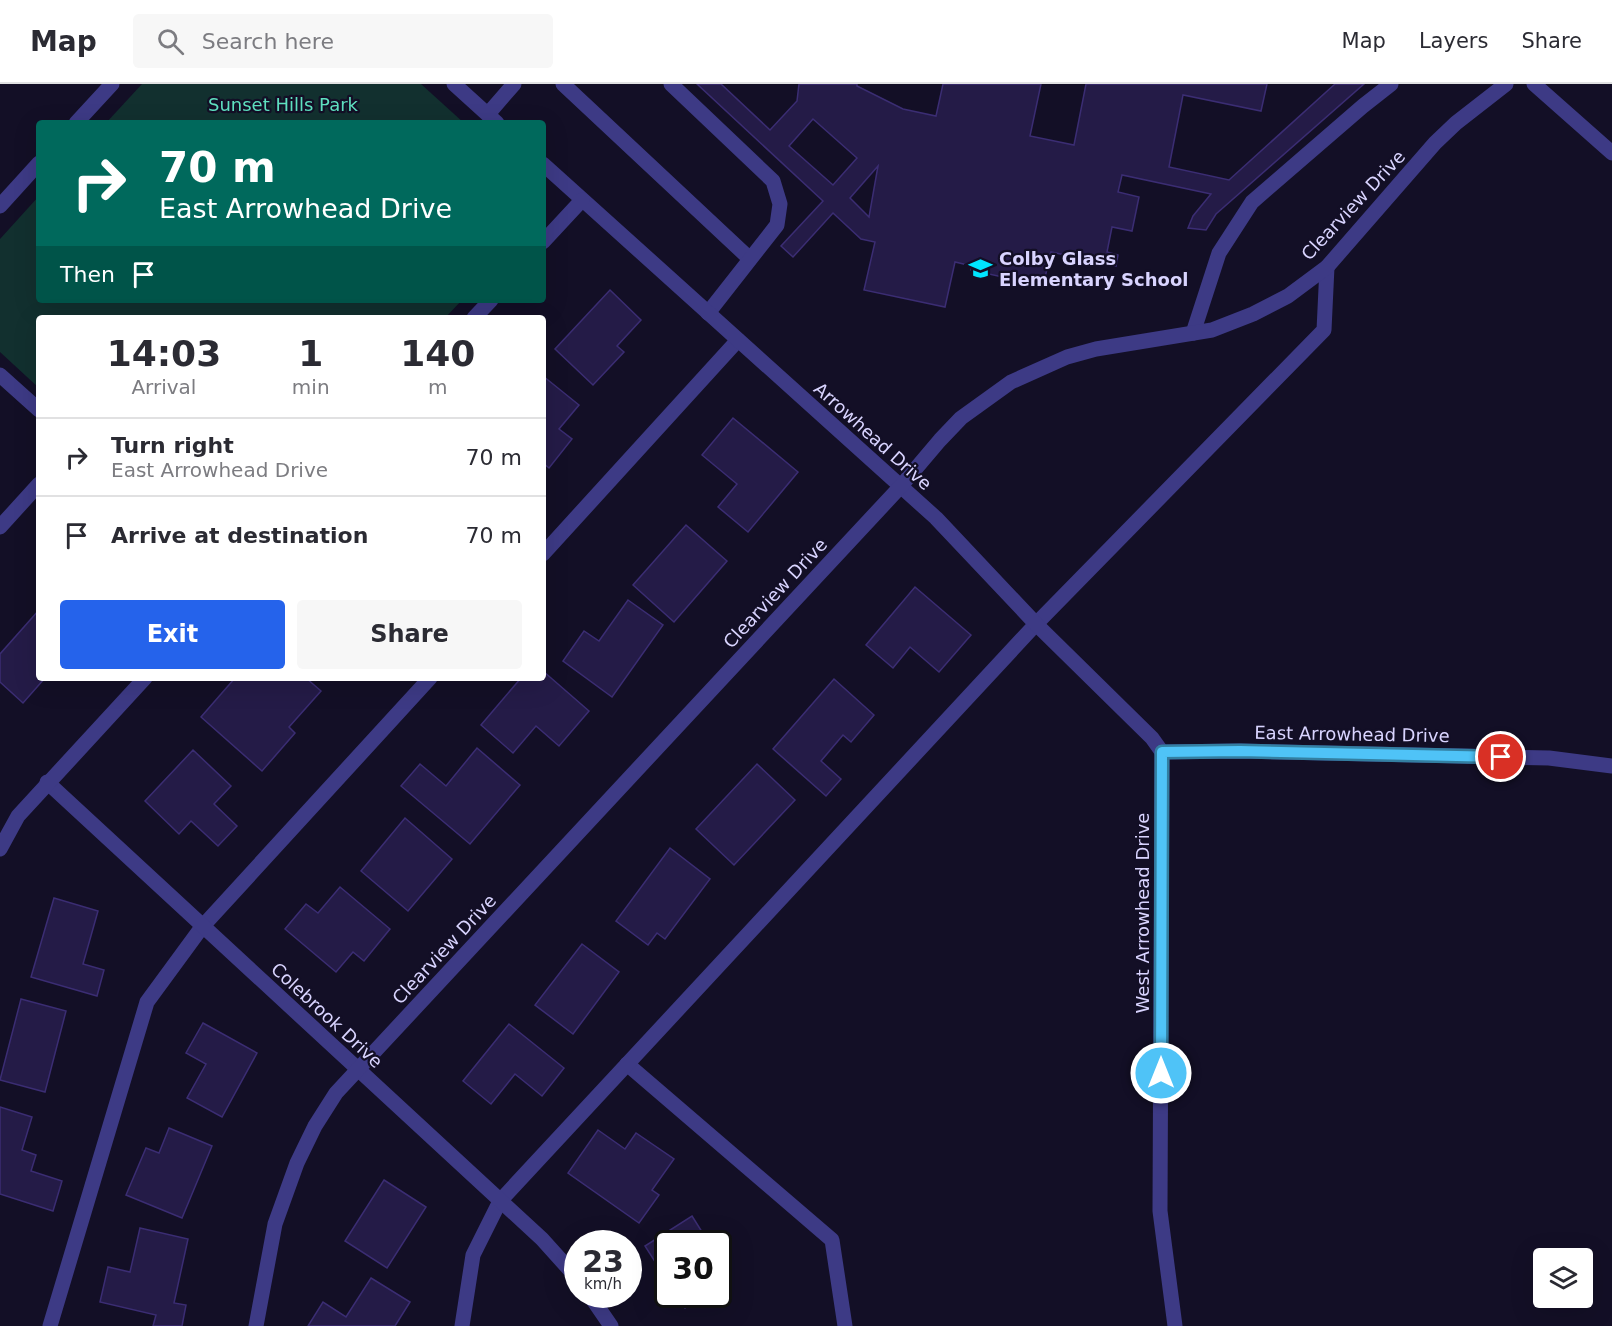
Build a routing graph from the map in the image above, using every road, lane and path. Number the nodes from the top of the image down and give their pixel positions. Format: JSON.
{"nodes":[{"id":1,"x":112,"y":84,"type":"edge"},
{"id":2,"x":454,"y":84,"type":"edge"},
{"id":3,"x":514,"y":84,"type":"edge"},
{"id":4,"x":562,"y":84,"type":"edge"},
{"id":5,"x":671,"y":84,"type":"edge"},
{"id":6,"x":1391,"y":84,"type":"edge"},
{"id":7,"x":1534,"y":84,"type":"edge"},
{"id":8,"x":1501,"y":85,"type":"edge"},
{"id":9,"x":493,"y":119,"type":"edge"},
{"id":10,"x":79,"y":120,"type":"edge"},
{"id":11,"x":1612,"y":153,"type":"edge"},
{"id":12,"x":36,"y":166,"type":"edge"},
{"id":13,"x":546,"y":167,"type":"edge"},
{"id":14,"x":582,"y":200,"type":"junction"},
{"id":15,"x":0,"y":206,"type":"edge"},
{"id":16,"x":546,"y":239,"type":"edge"},
{"id":17,"x":750,"y":258,"type":"junction"},
{"id":18,"x":1327,"y":267,"type":"junction"},
{"id":19,"x":487,"y":303,"type":"edge"},
{"id":20,"x":708,"y":312,"type":"junction"},
{"id":21,"x":477,"y":315,"type":"edge"},
{"id":22,"x":1193,"y":333,"type":"junction"},
{"id":23,"x":738,"y":340,"type":"junction"},
{"id":24,"x":0,"y":375,"type":"edge"},
{"id":25,"x":36,"y":407,"type":"edge"},
{"id":26,"x":901,"y":486,"type":"junction"},
{"id":27,"x":36,"y":487,"type":"edge"},
{"id":28,"x":0,"y":527,"type":"edge"},
{"id":29,"x":546,"y":551,"type":"edge"},
{"id":30,"x":1036,"y":624,"type":"junction"},
{"id":31,"x":142,"y":681,"type":"edge"},
{"id":32,"x":427,"y":681,"type":"edge"},
{"id":33,"x":1162,"y":752,"type":"junction"},
{"id":34,"x":1612,"y":766,"type":"edge"},
{"id":35,"x":48,"y":782,"type":"junction"},
{"id":36,"x":0,"y":849,"type":"edge"},
{"id":37,"x":202,"y":927,"type":"junction"},
{"id":38,"x":627,"y":1064,"type":"junction"},
{"id":39,"x":357,"y":1070,"type":"junction"},
{"id":40,"x":500,"y":1201,"type":"junction"},
{"id":41,"x":564,"y":1263,"type":"edge"},
{"id":42,"x":599,"y":1308,"type":"edge"},
{"id":43,"x":50,"y":1326,"type":"edge"},
{"id":44,"x":256,"y":1326,"type":"edge"},
{"id":45,"x":462,"y":1326,"type":"edge"},
{"id":46,"x":611,"y":1326,"type":"edge"},
{"id":47,"x":845,"y":1326,"type":"edge"},
{"id":48,"x":1175,"y":1326,"type":"edge"}],
"edges":[{"from":1,"to":10,"type":"street"},
{"from":2,"to":9,"type":"street"},
{"from":3,"to":9,"type":"street"},
{"from":4,"to":17,"type":"street"},
{"from":5,"to":17,"type":"street"},
{"from":6,"to":22,"type":"street"},
{"from":7,"to":11,"type":"street"},
{"from":8,"to":18,"type":"street","name":"Clearview Drive"},
{"from":12,"to":15,"type":"street"},
{"from":13,"to":14,"type":"street","name":"Arrowhead Drive"},
{"from":14,"to":16,"type":"street"},
{"from":14,"to":20,"type":"street","name":"Arrowhead Drive"},
{"from":17,"to":20,"type":"street"},
{"from":18,"to":22,"type":"street","name":"Clearview Drive"},
{"from":18,"to":30,"type":"street"},
{"from":19,"to":21,"type":"street"},
{"from":20,"to":23,"type":"street","name":"Arrowhead Drive"},
{"from":22,"to":26,"type":"street","name":"Clearview Drive"},
{"from":23,"to":26,"type":"street","name":"Arrowhead Drive"},
{"from":23,"to":29,"type":"street"},
{"from":24,"to":25,"type":"street"},
{"from":26,"to":30,"type":"street","name":"Arrowhead Drive"},
{"from":26,"to":39,"type":"street","name":"Clearview Drive"},
{"from":27,"to":28,"type":"street"},
{"from":30,"to":33,"type":"street","name":"Arrowhead Drive"},
{"from":30,"to":38,"type":"street"},
{"from":31,"to":35,"type":"street"},
{"from":32,"to":37,"type":"street"},
{"from":33,"to":34,"type":"street","name":"East Arrowhead Drive"},
{"from":33,"to":48,"type":"street","name":"West Arrowhead Drive"},
{"from":35,"to":36,"type":"street"},
{"from":35,"to":37,"type":"street","name":"Colebrook Drive"},
{"from":37,"to":39,"type":"street","name":"Colebrook Drive"},
{"from":37,"to":43,"type":"street"},
{"from":38,"to":40,"type":"street"},
{"from":38,"to":47,"type":"street"},
{"from":39,"to":40,"type":"street","name":"Colebrook Drive"},
{"from":39,"to":44,"type":"street","name":"Clearview Drive"},
{"from":40,"to":41,"type":"street","name":"Colebrook Drive"},
{"from":40,"to":45,"type":"street"},
{"from":42,"to":46,"type":"street"}]}
